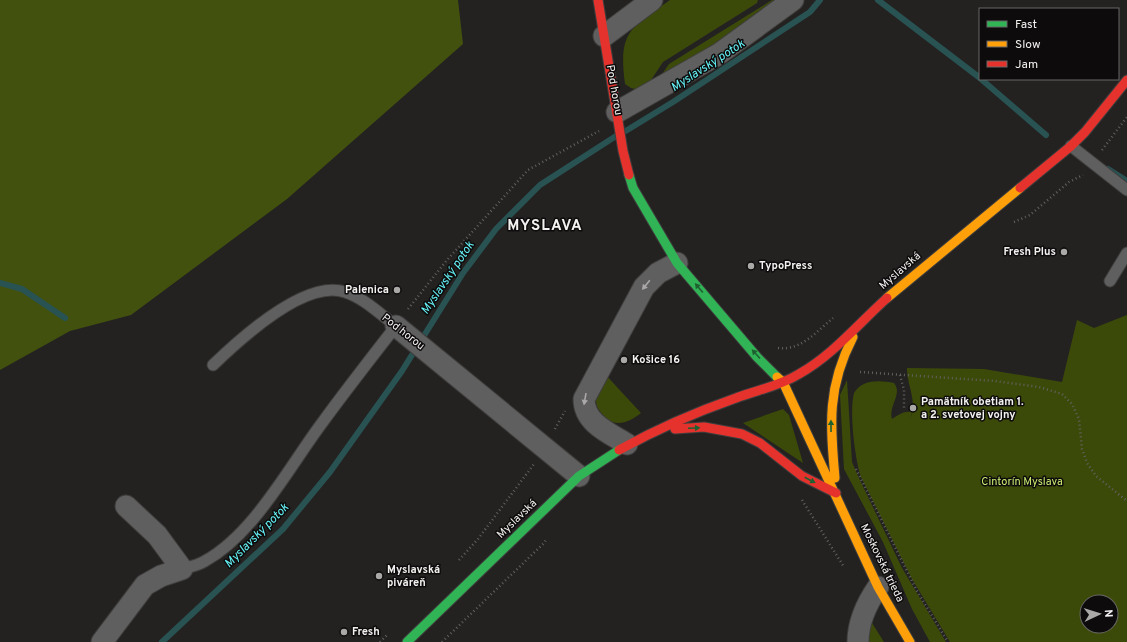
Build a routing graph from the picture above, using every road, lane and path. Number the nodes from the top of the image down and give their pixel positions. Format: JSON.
{"nodes":[{"id":1,"x":598,"y":0,"type":"edge"},
{"id":2,"x":652,"y":0,"type":"edge"},
{"id":3,"x":793,"y":0,"type":"edge"},
{"id":4,"x":604,"y":36,"type":"junction"},
{"id":5,"x":1125,"y":88,"type":"edge"},
{"id":6,"x":618,"y":117,"type":"junction"},
{"id":7,"x":1071,"y":146,"type":"junction"},
{"id":8,"x":1127,"y":190,"type":"edge"},
{"id":9,"x":1127,"y":253,"type":"edge"},
{"id":10,"x":677,"y":263,"type":"junction"},
{"id":11,"x":1110,"y":281,"type":"dead end"},
{"id":12,"x":835,"y":316,"type":"dead end"},
{"id":13,"x":864,"y":317,"type":"junction"},
{"id":14,"x":396,"y":326,"type":"junction"},
{"id":15,"x":757,"y":357,"type":"junction"},
{"id":16,"x":213,"y":365,"type":"dead end"},
{"id":17,"x":838,"y":366,"type":"junction"},
{"id":18,"x":900,"y":375,"type":"junction"},
{"id":19,"x":783,"y":382,"type":"junction"},
{"id":20,"x":904,"y":408,"type":"dead end"},
{"id":21,"x":656,"y":430,"type":"junction"},
{"id":22,"x":627,"y":444,"type":"junction"},
{"id":23,"x":854,"y":462,"type":"dead end"},
{"id":24,"x":579,"y":476,"type":"junction"},
{"id":25,"x":836,"y":493,"type":"junction"},
{"id":26,"x":802,"y":500,"type":"dead end"},
{"id":27,"x":1127,"y":502,"type":"edge"},
{"id":28,"x":126,"y":506,"type":"dead end"},
{"id":29,"x":182,"y":569,"type":"junction"},
{"id":30,"x":847,"y":573,"type":"dead end"},
{"id":31,"x":878,"y":587,"type":"junction"},
{"id":32,"x":102,"y":642,"type":"edge"},
{"id":33,"x":407,"y":642,"type":"edge"},
{"id":34,"x":858,"y":642,"type":"edge"},
{"id":35,"x":910,"y":642,"type":"edge"},
{"id":36,"x":948,"y":642,"type":"edge"}],
"edges":[{"from":1,"to":4,"type":"street","name":"Pod horou"},
{"from":2,"to":4,"type":"street"},
{"from":3,"to":6,"type":"street"},
{"from":4,"to":6,"type":"street","name":"Pod horou"},
{"from":5,"to":7,"type":"street","name":"Myslavská"},
{"from":6,"to":10,"type":"street","name":"Pod horou"},
{"from":6,"to":14,"type":"path"},
{"from":7,"to":8,"type":"lane"},
{"from":7,"to":13,"type":"street","name":"Myslavská"},
{"from":9,"to":11,"type":"lane"},
{"from":15,"to":10,"type":"street","name":"Pod horou","one_way":true},
{"from":10,"to":22,"type":"street","one_way":true},
{"from":12,"to":15,"type":"path"},
{"from":13,"to":17,"type":"street","name":"Moskovská trieda"},
{"from":13,"to":19,"type":"street","name":"Myslavská"},
{"from":14,"to":16,"type":"lane","name":"Pod horou"},
{"from":14,"to":24,"type":"street","name":"Pod horou"},
{"from":14,"to":29,"type":"lane"},
{"from":15,"to":19,"type":"street","name":"Pod horou"},
{"from":17,"to":18,"type":"path"},
{"from":25,"to":17,"type":"street","name":"Moskovská trieda","one_way":true},
{"from":18,"to":20,"type":"path"},
{"from":18,"to":27,"type":"path"},
{"from":19,"to":21,"type":"street","name":"Myslavská"},
{"from":19,"to":25,"type":"street","name":"Moskovská trieda"},
{"from":21,"to":22,"type":"street","name":"Myslavská"},
{"from":21,"to":25,"type":"street","name":"Myslavská","one_way":true},
{"from":22,"to":24,"type":"street","name":"Myslavská"},
{"from":23,"to":36,"type":"path"},
{"from":24,"to":33,"type":"street","name":"Myslavská"},
{"from":25,"to":31,"type":"street","name":"Moskovská trieda"},
{"from":26,"to":30,"type":"path"},
{"from":28,"to":29,"type":"street"},
{"from":29,"to":32,"type":"street"},
{"from":31,"to":34,"type":"street"},
{"from":31,"to":35,"type":"street","name":"Moskovská trieda"}]}
